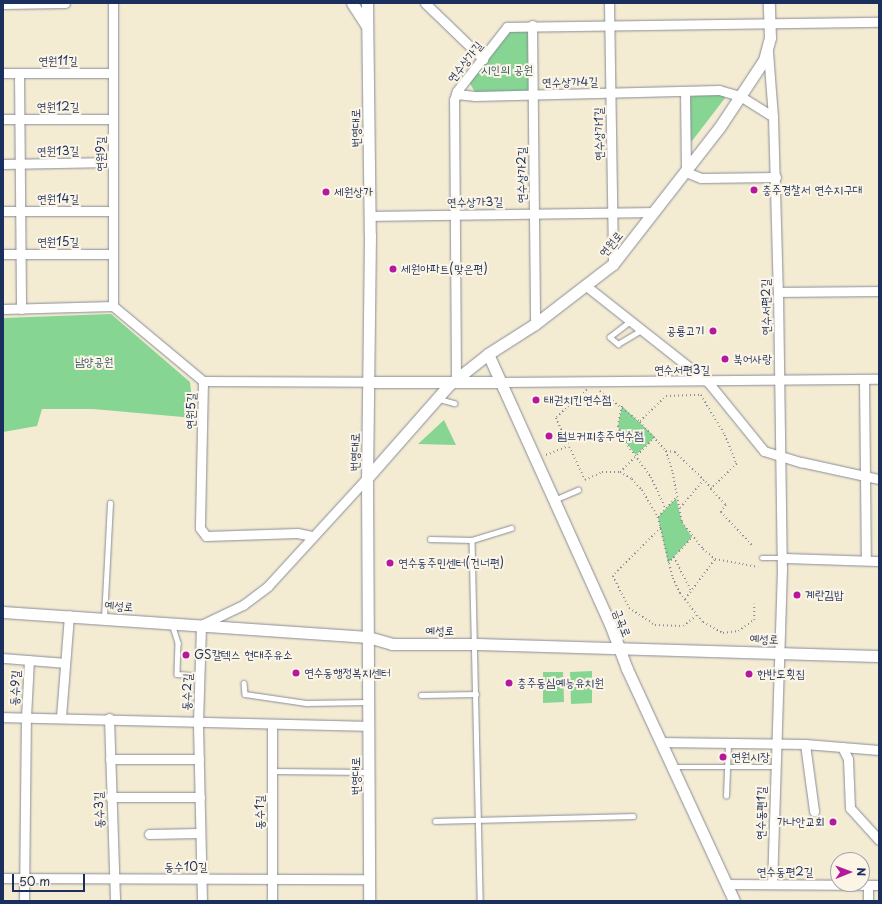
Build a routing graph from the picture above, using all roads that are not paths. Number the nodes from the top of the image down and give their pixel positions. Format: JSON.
{"nodes":[{"id":1,"x":65,"y":3,"type":"edge"},
{"id":2,"x":113,"y":3,"type":"edge"},
{"id":3,"x":352,"y":3,"type":"edge"},
{"id":4,"x":366,"y":3,"type":"edge"},
{"id":5,"x":375,"y":3,"type":"edge"},
{"id":6,"x":425,"y":3,"type":"edge"},
{"id":7,"x":609,"y":3,"type":"edge"},
{"id":8,"x":769,"y":3,"type":"edge"},
{"id":9,"x":3,"y":4,"type":"edge"},
{"id":10,"x":770,"y":21,"type":"junction"},
{"id":11,"x":879,"y":22,"type":"edge"},
{"id":12,"x":609,"y":24,"type":"junction"},
{"id":13,"x":532,"y":25,"type":"junction"},
{"id":14,"x":367,"y":26,"type":"junction"},
{"id":15,"x":768,"y":52,"type":"junction"},
{"id":16,"x":482,"y":59,"type":"junction"},
{"id":17,"x":3,"y":73,"type":"edge"},
{"id":18,"x":19,"y":73,"type":"junction"},
{"id":19,"x":113,"y":73,"type":"junction"},
{"id":20,"x":686,"y":91,"type":"junction"},
{"id":21,"x":610,"y":93,"type":"junction"},
{"id":22,"x":456,"y":94,"type":"junction"},
{"id":23,"x":534,"y":94,"type":"junction"},
{"id":24,"x":740,"y":96,"type":"junction"},
{"id":25,"x":773,"y":117,"type":"junction"},
{"id":26,"x":3,"y":119,"type":"edge"},
{"id":27,"x":20,"y":119,"type":"junction"},
{"id":28,"x":113,"y":120,"type":"junction"},
{"id":29,"x":113,"y":162,"type":"junction"},
{"id":30,"x":3,"y":164,"type":"edge"},
{"id":31,"x":20,"y":164,"type":"junction"},
{"id":32,"x":686,"y":172,"type":"junction"},
{"id":33,"x":776,"y":177,"type":"junction"},
{"id":34,"x":3,"y":211,"type":"edge"},
{"id":35,"x":20,"y":211,"type":"junction"},
{"id":36,"x":113,"y":211,"type":"junction"},
{"id":37,"x":613,"y":212,"type":"junction"},
{"id":38,"x":653,"y":212,"type":"junction"},
{"id":39,"x":453,"y":214,"type":"junction"},
{"id":40,"x":534,"y":214,"type":"junction"},
{"id":41,"x":370,"y":216,"type":"junction"},
{"id":42,"x":3,"y":254,"type":"edge"},
{"id":43,"x":21,"y":254,"type":"junction"},
{"id":44,"x":113,"y":254,"type":"junction"},
{"id":45,"x":613,"y":264,"type":"junction"},
{"id":46,"x":584,"y":285,"type":"junction"},
{"id":47,"x":879,"y":291,"type":"edge"},
{"id":48,"x":778,"y":292,"type":"junction"},
{"id":49,"x":113,"y":306,"type":"junction"},
{"id":50,"x":3,"y":308,"type":"edge"},
{"id":51,"x":21,"y":309,"type":"junction"},
{"id":52,"x":630,"y":322,"type":"junction"},
{"id":53,"x":535,"y":324,"type":"junction"},
{"id":54,"x":640,"y":331,"type":"junction"},
{"id":55,"x":488,"y":354,"type":"junction"},
{"id":56,"x":879,"y":379,"type":"edge"},
{"id":57,"x":864,"y":380,"type":"junction"},
{"id":58,"x":203,"y":381,"type":"junction"},
{"id":59,"x":453,"y":381,"type":"junction"},
{"id":60,"x":779,"y":381,"type":"junction"},
{"id":61,"x":369,"y":382,"type":"junction"},
{"id":62,"x":501,"y":382,"type":"junction"},
{"id":63,"x":708,"y":382,"type":"junction"},
{"id":64,"x":437,"y":398,"type":"junction"},
{"id":65,"x":454,"y":403,"type":"dead end"},
{"id":66,"x":780,"y":457,"type":"junction"},
{"id":67,"x":865,"y":477,"type":"junction"},
{"id":68,"x":367,"y":478,"type":"junction"},
{"id":69,"x":879,"y":479,"type":"edge"},
{"id":70,"x":578,"y":490,"type":"dead end"},
{"id":71,"x":554,"y":500,"type":"junction"},
{"id":72,"x":110,"y":503,"type":"dead end"},
{"id":73,"x":511,"y":528,"type":"dead end"},
{"id":74,"x":312,"y":536,"type":"junction"},
{"id":75,"x":430,"y":539,"type":"dead end"},
{"id":76,"x":472,"y":540,"type":"junction"},
{"id":77,"x":762,"y":558,"type":"dead end"},
{"id":78,"x":782,"y":558,"type":"junction"},
{"id":79,"x":866,"y":560,"type":"junction"},
{"id":80,"x":879,"y":560,"type":"edge"},
{"id":81,"x":3,"y":612,"type":"edge"},
{"id":82,"x":69,"y":615,"type":"junction"},
{"id":83,"x":104,"y":618,"type":"junction"},
{"id":84,"x":171,"y":623,"type":"junction"},
{"id":85,"x":201,"y":625,"type":"junction"},
{"id":86,"x":368,"y":637,"type":"junction"},
{"id":87,"x":475,"y":644,"type":"junction"},
{"id":88,"x":618,"y":648,"type":"junction"},
{"id":89,"x":781,"y":653,"type":"junction"},
{"id":90,"x":879,"y":656,"type":"edge"},
{"id":91,"x":3,"y":658,"type":"edge"},
{"id":92,"x":29,"y":660,"type":"junction"},
{"id":93,"x":65,"y":663,"type":"junction"},
{"id":94,"x":200,"y":676,"type":"junction"},
{"id":95,"x":244,"y":682,"type":"dead end"},
{"id":96,"x":476,"y":694,"type":"junction"},
{"id":97,"x":421,"y":695,"type":"dead end"},
{"id":98,"x":368,"y":702,"type":"junction"},
{"id":99,"x":3,"y":717,"type":"edge"},
{"id":100,"x":26,"y":717,"type":"junction"},
{"id":101,"x":61,"y":717,"type":"junction"},
{"id":102,"x":109,"y":718,"type":"junction"},
{"id":103,"x":198,"y":722,"type":"junction"},
{"id":104,"x":272,"y":724,"type":"junction"},
{"id":105,"x":368,"y":726,"type":"junction"},
{"id":106,"x":660,"y":742,"type":"junction"},
{"id":107,"x":728,"y":743,"type":"junction"},
{"id":108,"x":775,"y":743,"type":"junction"},
{"id":109,"x":805,"y":744,"type":"junction"},
{"id":110,"x":842,"y":747,"type":"junction"},
{"id":111,"x":879,"y":750,"type":"edge"},
{"id":112,"x":110,"y":759,"type":"junction"},
{"id":113,"x":199,"y":759,"type":"junction"},
{"id":114,"x":672,"y":767,"type":"junction"},
{"id":115,"x":728,"y":767,"type":"junction"},
{"id":116,"x":774,"y":767,"type":"junction"},
{"id":117,"x":272,"y":771,"type":"junction"},
{"id":118,"x":369,"y":772,"type":"junction"},
{"id":119,"x":726,"y":796,"type":"dead end"},
{"id":120,"x":110,"y":797,"type":"junction"},
{"id":121,"x":200,"y":797,"type":"junction"},
{"id":122,"x":814,"y":811,"type":"dead end"},
{"id":123,"x":633,"y":816,"type":"dead end"},
{"id":124,"x":477,"y":820,"type":"junction"},
{"id":125,"x":435,"y":821,"type":"dead end"},
{"id":126,"x":875,"y":828,"type":"edge"},
{"id":127,"x":200,"y":833,"type":"junction"},
{"id":128,"x":149,"y":834,"type":"dead end"},
{"id":129,"x":879,"y":840,"type":"edge"},
{"id":130,"x":3,"y":878,"type":"edge"},
{"id":131,"x":24,"y":878,"type":"junction"},
{"id":132,"x":114,"y":879,"type":"junction"},
{"id":133,"x":202,"y":879,"type":"junction"},
{"id":134,"x":369,"y":879,"type":"junction"},
{"id":135,"x":272,"y":880,"type":"junction"},
{"id":136,"x":726,"y":884,"type":"junction"},
{"id":137,"x":772,"y":884,"type":"junction"},
{"id":138,"x":830,"y":885,"type":"edge"},
{"id":139,"x":24,"y":901,"type":"edge"},
{"id":140,"x":115,"y":901,"type":"edge"},
{"id":141,"x":202,"y":901,"type":"edge"},
{"id":142,"x":272,"y":901,"type":"edge"},
{"id":143,"x":369,"y":901,"type":"edge"},
{"id":144,"x":480,"y":901,"type":"edge"},
{"id":145,"x":734,"y":901,"type":"edge"}],
"edges":[{"from":1,"to":9,"type":"street"},
{"from":2,"to":19,"type":"street","name":"연원9길"},
{"from":3,"to":14,"type":"street"},
{"from":4,"to":14,"type":"street","name":"번영대로"},
{"from":5,"to":14,"type":"street"},
{"from":6,"to":16,"type":"street"},
{"from":7,"to":12,"type":"street","name":"연수상가1길"},
{"from":8,"to":10,"type":"street","name":"연원로"},
{"from":10,"to":11,"type":"street","name":"연수상가길"},
{"from":10,"to":12,"type":"street","name":"연수상가길"},
{"from":10,"to":15,"type":"street","name":"연원로"},
{"from":12,"to":13,"type":"street","name":"연수상가길"},
{"from":12,"to":21,"type":"street","name":"연수상가1길"},
{"from":13,"to":16,"type":"street","name":"연수상가길"},
{"from":13,"to":23,"type":"street","name":"연수상가2길"},
{"from":14,"to":41,"type":"street","name":"번영대로"},
{"from":15,"to":24,"type":"street","name":"연원로"},
{"from":15,"to":25,"type":"street","name":"연수서편2길"},
{"from":16,"to":22,"type":"street","name":"연수상가길"},
{"from":17,"to":18,"type":"street","name":"연원11길"},
{"from":18,"to":19,"type":"street","name":"연원11길"},
{"from":18,"to":27,"type":"street"},
{"from":19,"to":28,"type":"street","name":"연원9길"},
{"from":20,"to":21,"type":"street","name":"연수상가4길"},
{"from":20,"to":24,"type":"street","name":"연수상가4길"},
{"from":20,"to":32,"type":"street"},
{"from":21,"to":23,"type":"street","name":"연수상가4길"},
{"from":21,"to":37,"type":"street","name":"연수상가1길"},
{"from":22,"to":23,"type":"street","name":"연수상가4길"},
{"from":22,"to":39,"type":"street","name":"연수상가길"},
{"from":23,"to":40,"type":"street","name":"연수상가2길"},
{"from":24,"to":25,"type":"street"},
{"from":24,"to":32,"type":"street","name":"연원로"},
{"from":25,"to":33,"type":"street","name":"연수서편2길"},
{"from":26,"to":27,"type":"street","name":"연원12길"},
{"from":27,"to":28,"type":"street","name":"연원12길"},
{"from":27,"to":31,"type":"street"},
{"from":28,"to":29,"type":"street","name":"연원9길"},
{"from":29,"to":31,"type":"street","name":"연원13길"},
{"from":29,"to":36,"type":"street","name":"연원9길"},
{"from":30,"to":31,"type":"street","name":"연원13길"},
{"from":31,"to":35,"type":"street"},
{"from":32,"to":33,"type":"street"},
{"from":32,"to":38,"type":"street","name":"연원로"},
{"from":33,"to":48,"type":"street","name":"연수서편2길"},
{"from":34,"to":35,"type":"street","name":"연원14길"},
{"from":35,"to":36,"type":"street","name":"연원14길"},
{"from":35,"to":43,"type":"street"},
{"from":36,"to":44,"type":"street","name":"연원9길"},
{"from":37,"to":38,"type":"street","name":"연수상가3길"},
{"from":37,"to":40,"type":"street","name":"연수상가3길"},
{"from":37,"to":45,"type":"street","name":"연수상가1길"},
{"from":38,"to":45,"type":"street","name":"연원로"},
{"from":39,"to":40,"type":"street","name":"연수상가3길"},
{"from":39,"to":41,"type":"street","name":"연수상가3길"},
{"from":39,"to":59,"type":"street","name":"연수상가길"},
{"from":40,"to":53,"type":"street","name":"연수상가2길"},
{"from":41,"to":61,"type":"street","name":"번영대로"},
{"from":42,"to":43,"type":"street","name":"연원15길"},
{"from":43,"to":44,"type":"street","name":"연원15길"},
{"from":43,"to":51,"type":"street"},
{"from":44,"to":49,"type":"street","name":"연원9길"},
{"from":45,"to":46,"type":"street","name":"연원로"},
{"from":46,"to":52,"type":"street"},
{"from":46,"to":53,"type":"street","name":"연원로"},
{"from":47,"to":48,"type":"street"},
{"from":48,"to":60,"type":"street","name":"연수서편2길"},
{"from":49,"to":51,"type":"street"},
{"from":49,"to":58,"type":"street","name":"연원5길"},
{"from":50,"to":51,"type":"street"},
{"from":52,"to":54,"type":"street"},
{"from":52,"to":54,"type":"lane"},
{"from":53,"to":55,"type":"street","name":"연원로"},
{"from":54,"to":63,"type":"street"},
{"from":55,"to":59,"type":"street","name":"연원로"},
{"from":55,"to":62,"type":"street","name":"금곡로"},
{"from":56,"to":57,"type":"street","name":"연수서편3길"},
{"from":57,"to":60,"type":"street","name":"연수서편3길"},
{"from":57,"to":67,"type":"street"},
{"from":58,"to":61,"type":"street"},
{"from":58,"to":74,"type":"street","name":"연원5길"},
{"from":59,"to":61,"type":"street"},
{"from":59,"to":62,"type":"street"},
{"from":59,"to":64,"type":"street","name":"연원로"},
{"from":60,"to":63,"type":"street","name":"연수서편3길"},
{"from":60,"to":66,"type":"street","name":"연수서편2길"},
{"from":61,"to":68,"type":"street","name":"번영대로"},
{"from":62,"to":63,"type":"street","name":"연수서편3길"},
{"from":62,"to":71,"type":"street","name":"금곡로"},
{"from":63,"to":66,"type":"street"},
{"from":64,"to":65,"type":"lane"},
{"from":64,"to":68,"type":"street","name":"연원로"},
{"from":66,"to":67,"type":"street"},
{"from":66,"to":78,"type":"street","name":"연수서편2길"},
{"from":67,"to":69,"type":"street"},
{"from":67,"to":79,"type":"street"},
{"from":68,"to":74,"type":"street"},
{"from":68,"to":86,"type":"street","name":"번영대로"},
{"from":70,"to":71,"type":"lane"},
{"from":71,"to":88,"type":"street","name":"금곡로"},
{"from":72,"to":83,"type":"lane"},
{"from":73,"to":76,"type":"lane"},
{"from":74,"to":85,"type":"street"},
{"from":75,"to":76,"type":"lane"},
{"from":76,"to":87,"type":"lane"},
{"from":77,"to":78,"type":"lane"},
{"from":78,"to":79,"type":"street"},
{"from":78,"to":89,"type":"street","name":"연수서편2길"},
{"from":79,"to":80,"type":"street"},
{"from":81,"to":82,"type":"street","name":"예성로"},
{"from":82,"to":83,"type":"street","name":"예성로"},
{"from":82,"to":93,"type":"street"},
{"from":83,"to":84,"type":"street","name":"예성로"},
{"from":84,"to":85,"type":"street","name":"예성로"},
{"from":84,"to":94,"type":"lane"},
{"from":85,"to":86,"type":"street","name":"예성로"},
{"from":85,"to":94,"type":"street","name":"동수2길"},
{"from":86,"to":87,"type":"street","name":"예성로"},
{"from":86,"to":98,"type":"street","name":"번영대로"},
{"from":87,"to":88,"type":"street","name":"예성로"},
{"from":87,"to":96,"type":"lane"},
{"from":88,"to":89,"type":"street","name":"예성로"},
{"from":88,"to":106,"type":"street","name":"금곡로"},
{"from":89,"to":90,"type":"street","name":"예성로"},
{"from":89,"to":108,"type":"street","name":"연수동편1길"},
{"from":91,"to":92,"type":"street"},
{"from":92,"to":93,"type":"street"},
{"from":92,"to":100,"type":"street","name":"동수9길"},
{"from":93,"to":101,"type":"street"},
{"from":94,"to":103,"type":"street","name":"동수2길"},
{"from":95,"to":98,"type":"lane"},
{"from":96,"to":97,"type":"lane"},
{"from":96,"to":124,"type":"lane"},
{"from":98,"to":105,"type":"street","name":"번영대로"},
{"from":99,"to":100,"type":"street"},
{"from":100,"to":101,"type":"street"},
{"from":100,"to":131,"type":"street","name":"동수9길"},
{"from":101,"to":102,"type":"street"},
{"from":102,"to":103,"type":"street"},
{"from":102,"to":112,"type":"street","name":"동수3길"},
{"from":103,"to":104,"type":"street"},
{"from":103,"to":113,"type":"street","name":"동수2길"},
{"from":104,"to":105,"type":"street"},
{"from":104,"to":117,"type":"street","name":"동수1길"},
{"from":105,"to":118,"type":"street","name":"번영대로"},
{"from":106,"to":107,"type":"street"},
{"from":106,"to":114,"type":"street","name":"금곡로"},
{"from":107,"to":108,"type":"street"},
{"from":107,"to":115,"type":"lane"},
{"from":108,"to":109,"type":"street"},
{"from":108,"to":116,"type":"street","name":"연수동편1길"},
{"from":109,"to":110,"type":"street"},
{"from":109,"to":122,"type":"street"},
{"from":110,"to":111,"type":"street"},
{"from":110,"to":126,"type":"street"},
{"from":112,"to":113,"type":"street"},
{"from":112,"to":120,"type":"street","name":"동수3길"},
{"from":113,"to":121,"type":"street","name":"동수2길"},
{"from":114,"to":115,"type":"lane"},
{"from":114,"to":136,"type":"street","name":"금곡로"},
{"from":115,"to":116,"type":"lane"},
{"from":115,"to":119,"type":"lane"},
{"from":116,"to":137,"type":"street","name":"연수동편1길"},
{"from":117,"to":118,"type":"lane"},
{"from":117,"to":135,"type":"street","name":"동수1길"},
{"from":118,"to":134,"type":"street","name":"번영대로"},
{"from":120,"to":121,"type":"street"},
{"from":120,"to":132,"type":"street","name":"동수3길"},
{"from":121,"to":127,"type":"street","name":"동수2길"},
{"from":123,"to":124,"type":"lane"},
{"from":124,"to":125,"type":"lane"},
{"from":124,"to":144,"type":"lane"},
{"from":126,"to":129,"type":"street"},
{"from":127,"to":128,"type":"street"},
{"from":127,"to":133,"type":"street","name":"동수2길"},
{"from":130,"to":131,"type":"street","name":"동수10길"},
{"from":131,"to":132,"type":"street","name":"동수10길"},
{"from":131,"to":139,"type":"street","name":"동수9길"},
{"from":132,"to":133,"type":"street","name":"동수10길"},
{"from":132,"to":140,"type":"street","name":"동수3길"},
{"from":133,"to":135,"type":"street","name":"동수10길"},
{"from":133,"to":141,"type":"street","name":"동수2길"},
{"from":134,"to":135,"type":"street","name":"동수10길"},
{"from":134,"to":143,"type":"street","name":"번영대로"},
{"from":135,"to":142,"type":"street","name":"동수1길"},
{"from":136,"to":137,"type":"street","name":"연수동편2길"},
{"from":136,"to":145,"type":"street","name":"금곡로"},
{"from":137,"to":138,"type":"street","name":"연수동편2길"}]}
